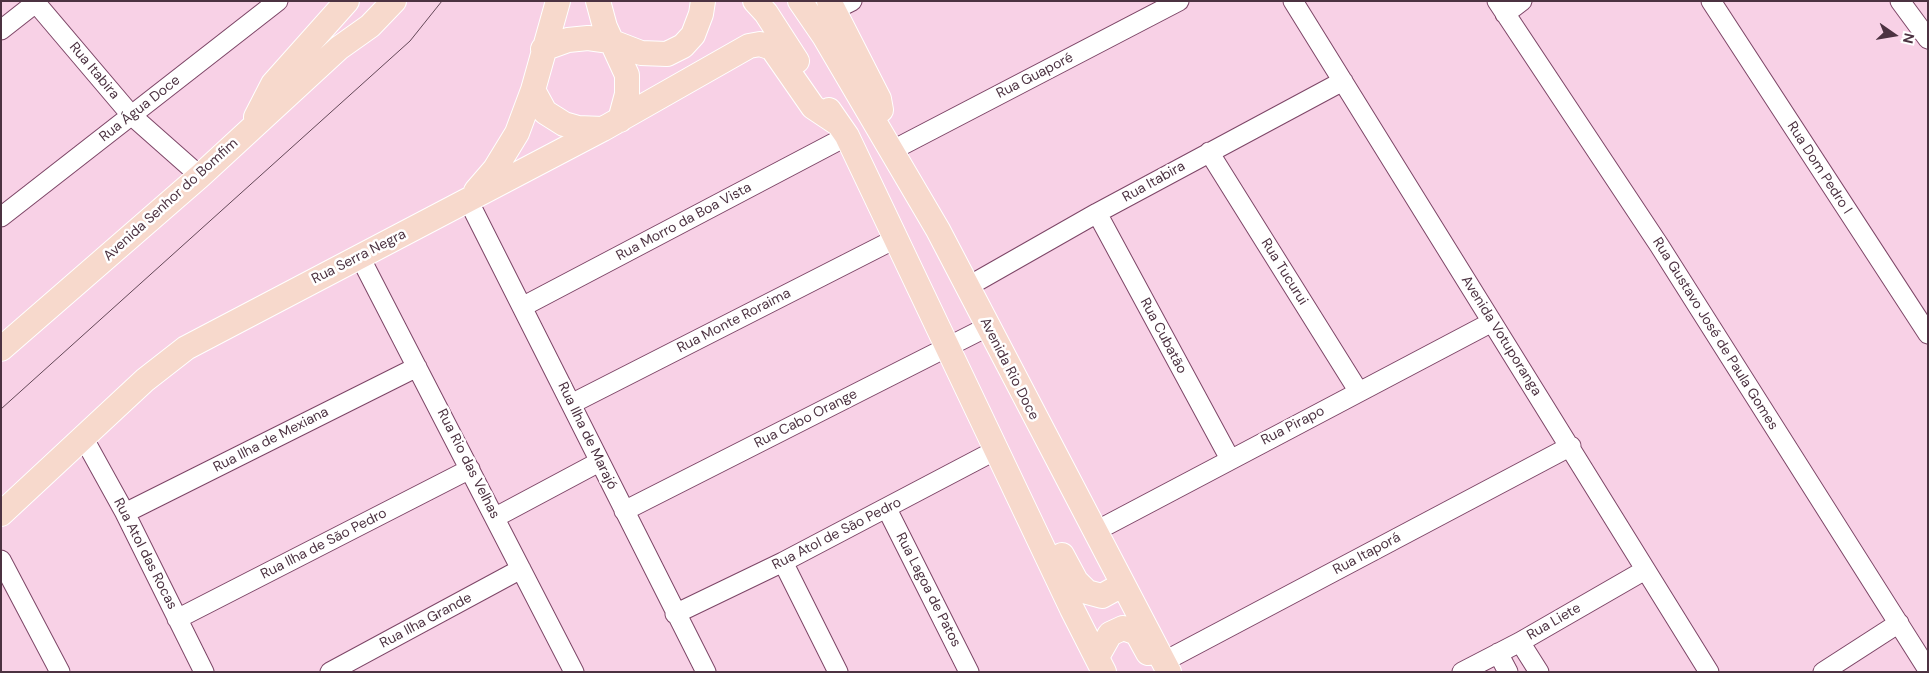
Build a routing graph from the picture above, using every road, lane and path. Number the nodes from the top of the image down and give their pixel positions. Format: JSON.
{"nodes":[{"id":1,"x":278,"y":1,"type":"edge"},
{"id":2,"x":346,"y":1,"type":"edge"},
{"id":3,"x":376,"y":1,"type":"edge"},
{"id":4,"x":394,"y":1,"type":"edge"},
{"id":5,"x":558,"y":1,"type":"edge"},
{"id":6,"x":598,"y":1,"type":"edge"},
{"id":7,"x":702,"y":1,"type":"edge"},
{"id":8,"x":755,"y":1,"type":"edge"},
{"id":9,"x":800,"y":1,"type":"edge"},
{"id":10,"x":1179,"y":1,"type":"edge"},
{"id":11,"x":1293,"y":1,"type":"edge"},
{"id":12,"x":1522,"y":1,"type":"edge"},
{"id":13,"x":1710,"y":1,"type":"edge"},
{"id":14,"x":1900,"y":1,"type":"edge"},
{"id":15,"x":37,"y":2,"type":"edge"},
{"id":16,"x":838,"y":4,"type":"edge"},
{"id":17,"x":1501,"y":7,"type":"edge"},
{"id":18,"x":1,"y":30,"type":"edge"},
{"id":19,"x":1928,"y":39,"type":"edge"},
{"id":20,"x":610,"y":40,"type":"junction"},
{"id":21,"x":339,"y":48,"type":"junction"},
{"id":22,"x":543,"y":50,"type":"junction"},
{"id":23,"x":1343,"y":81,"type":"junction"},
{"id":24,"x":532,"y":90,"type":"junction"},
{"id":25,"x":131,"y":116,"type":"junction"},
{"id":26,"x":612,"y":125,"type":"junction"},
{"id":27,"x":252,"y":128,"type":"junction"},
{"id":28,"x":842,"y":129,"type":"junction"},
{"id":29,"x":891,"y":151,"type":"junction"},
{"id":30,"x":1209,"y":152,"type":"junction"},
{"id":31,"x":200,"y":176,"type":"junction"},
{"id":32,"x":468,"y":200,"type":"junction"},
{"id":33,"x":1097,"y":213,"type":"junction"},
{"id":34,"x":1,"y":217,"type":"edge"},
{"id":35,"x":897,"y":238,"type":"junction"},
{"id":36,"x":360,"y":257,"type":"junction"},
{"id":37,"x":967,"y":286,"type":"junction"},
{"id":38,"x":522,"y":307,"type":"junction"},
{"id":39,"x":1492,"y":322,"type":"junction"},
{"id":40,"x":987,"y":327,"type":"junction"},
{"id":41,"x":1928,"y":334,"type":"edge"},
{"id":42,"x":947,"y":348,"type":"junction"},
{"id":43,"x":1,"y":349,"type":"edge"},
{"id":44,"x":417,"y":366,"type":"junction"},
{"id":45,"x":1359,"y":392,"type":"junction"},
{"id":46,"x":571,"y":404,"type":"junction"},
{"id":47,"x":83,"y":437,"type":"junction"},
{"id":48,"x":1571,"y":446,"type":"junction"},
{"id":49,"x":996,"y":450,"type":"junction"},
{"id":50,"x":1230,"y":459,"type":"junction"},
{"id":51,"x":599,"y":462,"type":"junction"},
{"id":52,"x":470,"y":468,"type":"junction"},
{"id":53,"x":1008,"y":476,"type":"junction"},
{"id":54,"x":887,"y":509,"type":"junction"},
{"id":55,"x":624,"y":512,"type":"junction"},
{"id":56,"x":125,"y":513,"type":"junction"},
{"id":57,"x":1,"y":514,"type":"edge"},
{"id":58,"x":496,"y":518,"type":"junction"},
{"id":59,"x":1094,"y":532,"type":"junction"},
{"id":60,"x":1,"y":560,"type":"edge"},
{"id":61,"x":783,"y":562,"type":"junction"},
{"id":62,"x":521,"y":569,"type":"junction"},
{"id":63,"x":1645,"y":570,"type":"junction"},
{"id":64,"x":1122,"y":585,"type":"junction"},
{"id":65,"x":675,"y":614,"type":"junction"},
{"id":66,"x":177,"y":619,"type":"junction"},
{"id":67,"x":1899,"y":624,"type":"junction"},
{"id":68,"x":1520,"y":642,"type":"junction"},
{"id":69,"x":1498,"y":653,"type":"junction"},
{"id":70,"x":1101,"y":664,"type":"edge"},
{"id":71,"x":1163,"y":668,"type":"edge"},
{"id":72,"x":1928,"y":670,"type":"edge"},
{"id":73,"x":60,"y":672,"type":"edge"},
{"id":74,"x":204,"y":672,"type":"edge"},
{"id":75,"x":330,"y":672,"type":"edge"},
{"id":76,"x":574,"y":672,"type":"edge"},
{"id":77,"x":706,"y":672,"type":"edge"},
{"id":78,"x":838,"y":672,"type":"edge"},
{"id":79,"x":969,"y":672,"type":"edge"},
{"id":80,"x":1462,"y":672,"type":"edge"},
{"id":81,"x":1508,"y":672,"type":"edge"},
{"id":82,"x":1539,"y":672,"type":"edge"},
{"id":83,"x":1709,"y":672,"type":"edge"},
{"id":84,"x":1823,"y":672,"type":"edge"}],
"edges":[{"from":1,"to":25,"type":"street","name":"Rua Água Doce"},
{"from":2,"to":27,"type":"main road"},
{"from":3,"to":21,"type":"main road"},
{"from":4,"to":21,"type":"main road"},
{"from":5,"to":22,"type":"main road"},
{"from":6,"to":20,"type":"main road"},
{"from":7,"to":20,"type":"main road"},
{"from":8,"to":28,"type":"main road"},
{"from":9,"to":29,"type":"main road","name":"Avenida Rio Doce"},
{"from":10,"to":29,"type":"street","name":"Rua Guaporé"},
{"from":11,"to":23,"type":"street","name":"Avenida Votuporanga"},
{"from":12,"to":17,"type":"street"},
{"from":13,"to":41,"type":"street","name":"Rua Dom Pedro I"},
{"from":14,"to":19,"type":"street"},
{"from":15,"to":18,"type":"street"},
{"from":15,"to":25,"type":"street","name":"Rua Itabira"},
{"from":16,"to":29,"type":"main road"},
{"from":17,"to":67,"type":"street","name":"Rua Gustavo José de Paula Gomes"},
{"from":20,"to":22,"type":"main road"},
{"from":20,"to":26,"type":"main road"},
{"from":21,"to":27,"type":"main road","name":"Avenida Senhor do Bomfim"},
{"from":22,"to":24,"type":"main road"},
{"from":23,"to":30,"type":"street","name":"Rua Itabira"},
{"from":23,"to":39,"type":"street","name":"Avenida Votuporanga"},
{"from":24,"to":26,"type":"main road"},
{"from":24,"to":32,"type":"main road"},
{"from":25,"to":31,"type":"street","name":"Rua Itabira"},
{"from":25,"to":34,"type":"street","name":"Rua Água Doce"},
{"from":26,"to":28,"type":"main road","name":"Rua Serra Negra"},
{"from":26,"to":32,"type":"main road","name":"Rua Serra Negra"},
{"from":27,"to":31,"type":"main road","name":"Avenida Senhor do Bomfim"},
{"from":28,"to":35,"type":"main road"},
{"from":28,"to":38,"type":"street","name":"Rua Morro da Boa Vista"},
{"from":29,"to":37,"type":"main road","name":"Avenida Rio Doce"},
{"from":30,"to":33,"type":"street","name":"Rua Itabira"},
{"from":30,"to":45,"type":"street","name":"Rua Tucurui"},
{"from":31,"to":43,"type":"main road","name":"Avenida Senhor do Bomfim"},
{"from":32,"to":36,"type":"main road","name":"Rua Serra Negra"},
{"from":32,"to":38,"type":"street","name":"Rua Ilha de Marajó"},
{"from":33,"to":37,"type":"street","name":"Rua Itabira"},
{"from":33,"to":50,"type":"street","name":"Rua Cubatão"},
{"from":35,"to":42,"type":"main road"},
{"from":35,"to":46,"type":"street","name":"Rua Monte Roraima"},
{"from":36,"to":44,"type":"street","name":"Rua Rio das Velhas"},
{"from":36,"to":47,"type":"main road","name":"Rua Serra Negra"},
{"from":37,"to":40,"type":"main road","name":"Avenida Rio Doce"},
{"from":38,"to":46,"type":"street","name":"Rua Ilha de Marajó"},
{"from":39,"to":45,"type":"street","name":"Rua Pirapo"},
{"from":39,"to":48,"type":"street","name":"Avenida Votuporanga"},
{"from":40,"to":42,"type":"street","name":"Rua Cabo Orange"},
{"from":40,"to":59,"type":"main road","name":"Avenida Rio Doce"},
{"from":42,"to":49,"type":"main road"},
{"from":42,"to":55,"type":"street","name":"Rua Cabo Orange"},
{"from":44,"to":52,"type":"street","name":"Rua Rio das Velhas"},
{"from":44,"to":56,"type":"street","name":"Rua Ilha de Mexiana"},
{"from":45,"to":50,"type":"street","name":"Rua Pirapo"},
{"from":46,"to":51,"type":"street","name":"Rua Ilha de Marajó"},
{"from":47,"to":56,"type":"street","name":"Rua Atol das Rocas"},
{"from":47,"to":57,"type":"main road","name":"Rua Serra Negra"},
{"from":48,"to":63,"type":"street","name":"Avenida Votuporanga"},
{"from":48,"to":71,"type":"street","name":"Rua Itaporá"},
{"from":49,"to":53,"type":"main road"},
{"from":49,"to":54,"type":"street","name":"Rua Atol de São Pedro"},
{"from":50,"to":59,"type":"street","name":"Rua Pirapo"},
{"from":51,"to":55,"type":"street","name":"Rua Ilha de Marajó"},
{"from":51,"to":58,"type":"street"},
{"from":52,"to":58,"type":"street","name":"Rua Rio das Velhas"},
{"from":52,"to":66,"type":"street","name":"Rua Ilha de São Pedro"},
{"from":53,"to":64,"type":"main road"},
{"from":53,"to":70,"type":"main road"},
{"from":54,"to":61,"type":"street","name":"Rua Atol de São Pedro"},
{"from":54,"to":79,"type":"street","name":"Rua Lagoa de Patos"},
{"from":55,"to":65,"type":"street","name":"Rua Ilha de Marajó"},
{"from":56,"to":66,"type":"street","name":"Rua Atol das Rocas"},
{"from":58,"to":62,"type":"street","name":"Rua Rio das Velhas"},
{"from":59,"to":64,"type":"main road","name":"Avenida Rio Doce"},
{"from":60,"to":73,"type":"street"},
{"from":61,"to":65,"type":"street","name":"Rua Atol de São Pedro"},
{"from":61,"to":78,"type":"street"},
{"from":62,"to":75,"type":"street","name":"Rua Ilha Grande"},
{"from":62,"to":76,"type":"street","name":"Rua Rio das Velhas"},
{"from":63,"to":68,"type":"street","name":"Rua Liete"},
{"from":63,"to":83,"type":"street","name":"Avenida Votuporanga"},
{"from":64,"to":71,"type":"main road","name":"Avenida Rio Doce"},
{"from":65,"to":77,"type":"street","name":"Rua Ilha de Marajó"},
{"from":66,"to":74,"type":"street","name":"Rua Atol das Rocas"},
{"from":67,"to":72,"type":"street","name":"Rua Gustavo José de Paula Gomes"},
{"from":67,"to":84,"type":"street"},
{"from":68,"to":69,"type":"street","name":"Rua Liete"},
{"from":68,"to":82,"type":"street"},
{"from":69,"to":80,"type":"street","name":"Rua Liete"},
{"from":69,"to":81,"type":"street"},
{"from":70,"to":71,"type":"main road"}]}
